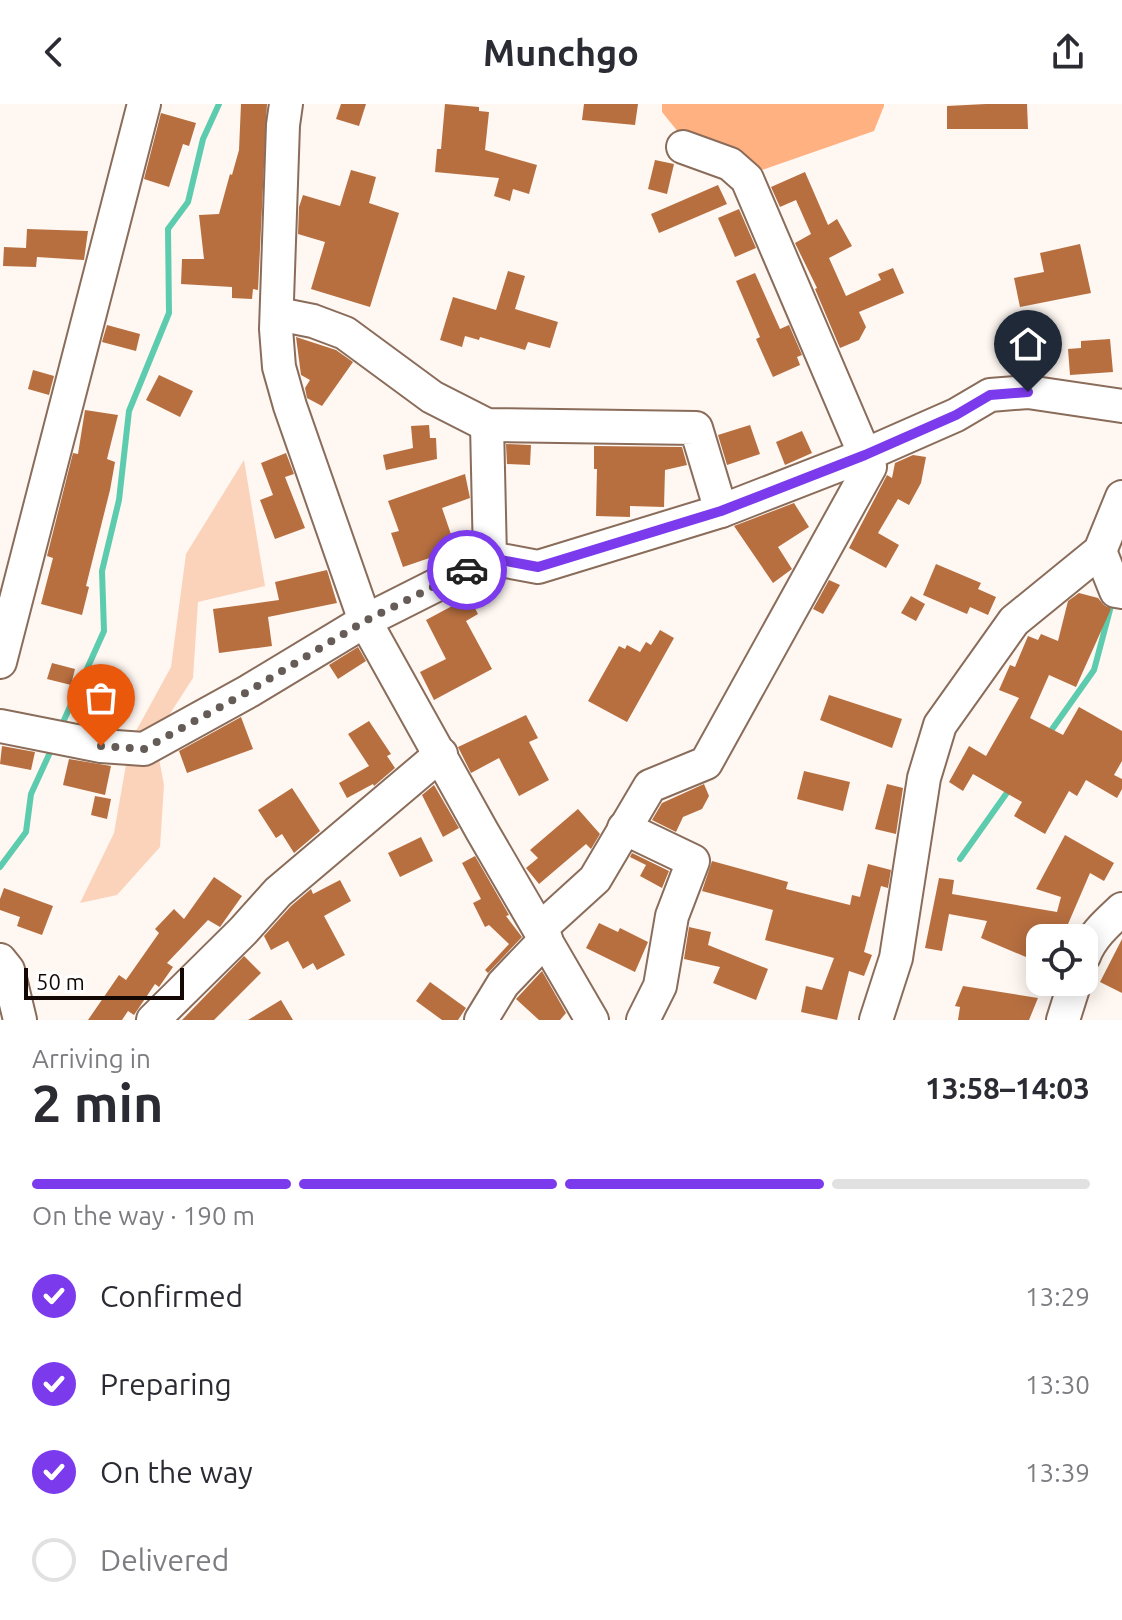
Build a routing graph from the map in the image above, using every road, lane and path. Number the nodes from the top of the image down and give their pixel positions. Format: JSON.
{"nodes":[{"id":1,"x":144,"y":104,"type":"edge"},
{"id":2,"x":286,"y":104,"type":"edge"},
{"id":3,"x":683,"y":147,"type":"dead end"},
{"id":4,"x":278,"y":314,"type":"junction"},
{"id":5,"x":1122,"y":406,"type":"edge"},
{"id":6,"x":487,"y":425,"type":"junction"},
{"id":7,"x":865,"y":455,"type":"junction"},
{"id":8,"x":1122,"y":497,"type":"edge"},
{"id":9,"x":721,"y":511,"type":"junction"},
{"id":10,"x":1100,"y":551,"type":"junction"},
{"id":11,"x":490,"y":558,"type":"junction"},
{"id":12,"x":1122,"y":592,"type":"edge"},
{"id":13,"x":365,"y":621,"type":"junction"},
{"id":14,"x":0,"y":662,"type":"edge"},
{"id":15,"x":0,"y":726,"type":"edge"},
{"id":16,"x":441,"y":754,"type":"junction"},
{"id":17,"x":624,"y":828,"type":"junction"},
{"id":18,"x":1122,"y":909,"type":"edge"},
{"id":19,"x":1098,"y":933,"type":"edge"},
{"id":20,"x":543,"y":934,"type":"junction"},
{"id":21,"x":0,"y":960,"type":"edge"},
{"id":22,"x":1071,"y":996,"type":"edge"},
{"id":23,"x":20,"y":1020,"type":"edge"},
{"id":24,"x":153,"y":1020,"type":"edge"},
{"id":25,"x":481,"y":1020,"type":"edge"},
{"id":26,"x":592,"y":1020,"type":"edge"},
{"id":27,"x":643,"y":1020,"type":"edge"},
{"id":28,"x":876,"y":1020,"type":"edge"},
{"id":29,"x":1063,"y":1020,"type":"edge"}],
"edges":[{"from":1,"to":14,"type":"street"},
{"from":2,"to":4,"type":"street"},
{"from":3,"to":7,"type":"street"},
{"from":4,"to":6,"type":"street"},
{"from":4,"to":13,"type":"street"},
{"from":5,"to":7,"type":"street"},
{"from":6,"to":9,"type":"street"},
{"from":6,"to":11,"type":"street"},
{"from":7,"to":9,"type":"street"},
{"from":7,"to":17,"type":"street"},
{"from":8,"to":10,"type":"street"},
{"from":9,"to":11,"type":"street"},
{"from":10,"to":12,"type":"street"},
{"from":10,"to":28,"type":"street"},
{"from":11,"to":13,"type":"street"},
{"from":13,"to":15,"type":"street"},
{"from":13,"to":16,"type":"street"},
{"from":16,"to":20,"type":"street"},
{"from":16,"to":24,"type":"street"},
{"from":17,"to":20,"type":"street"},
{"from":17,"to":27,"type":"street"},
{"from":18,"to":19,"type":"street"},
{"from":20,"to":25,"type":"street"},
{"from":20,"to":26,"type":"street"},
{"from":21,"to":23,"type":"street"},
{"from":22,"to":29,"type":"street"}]}
